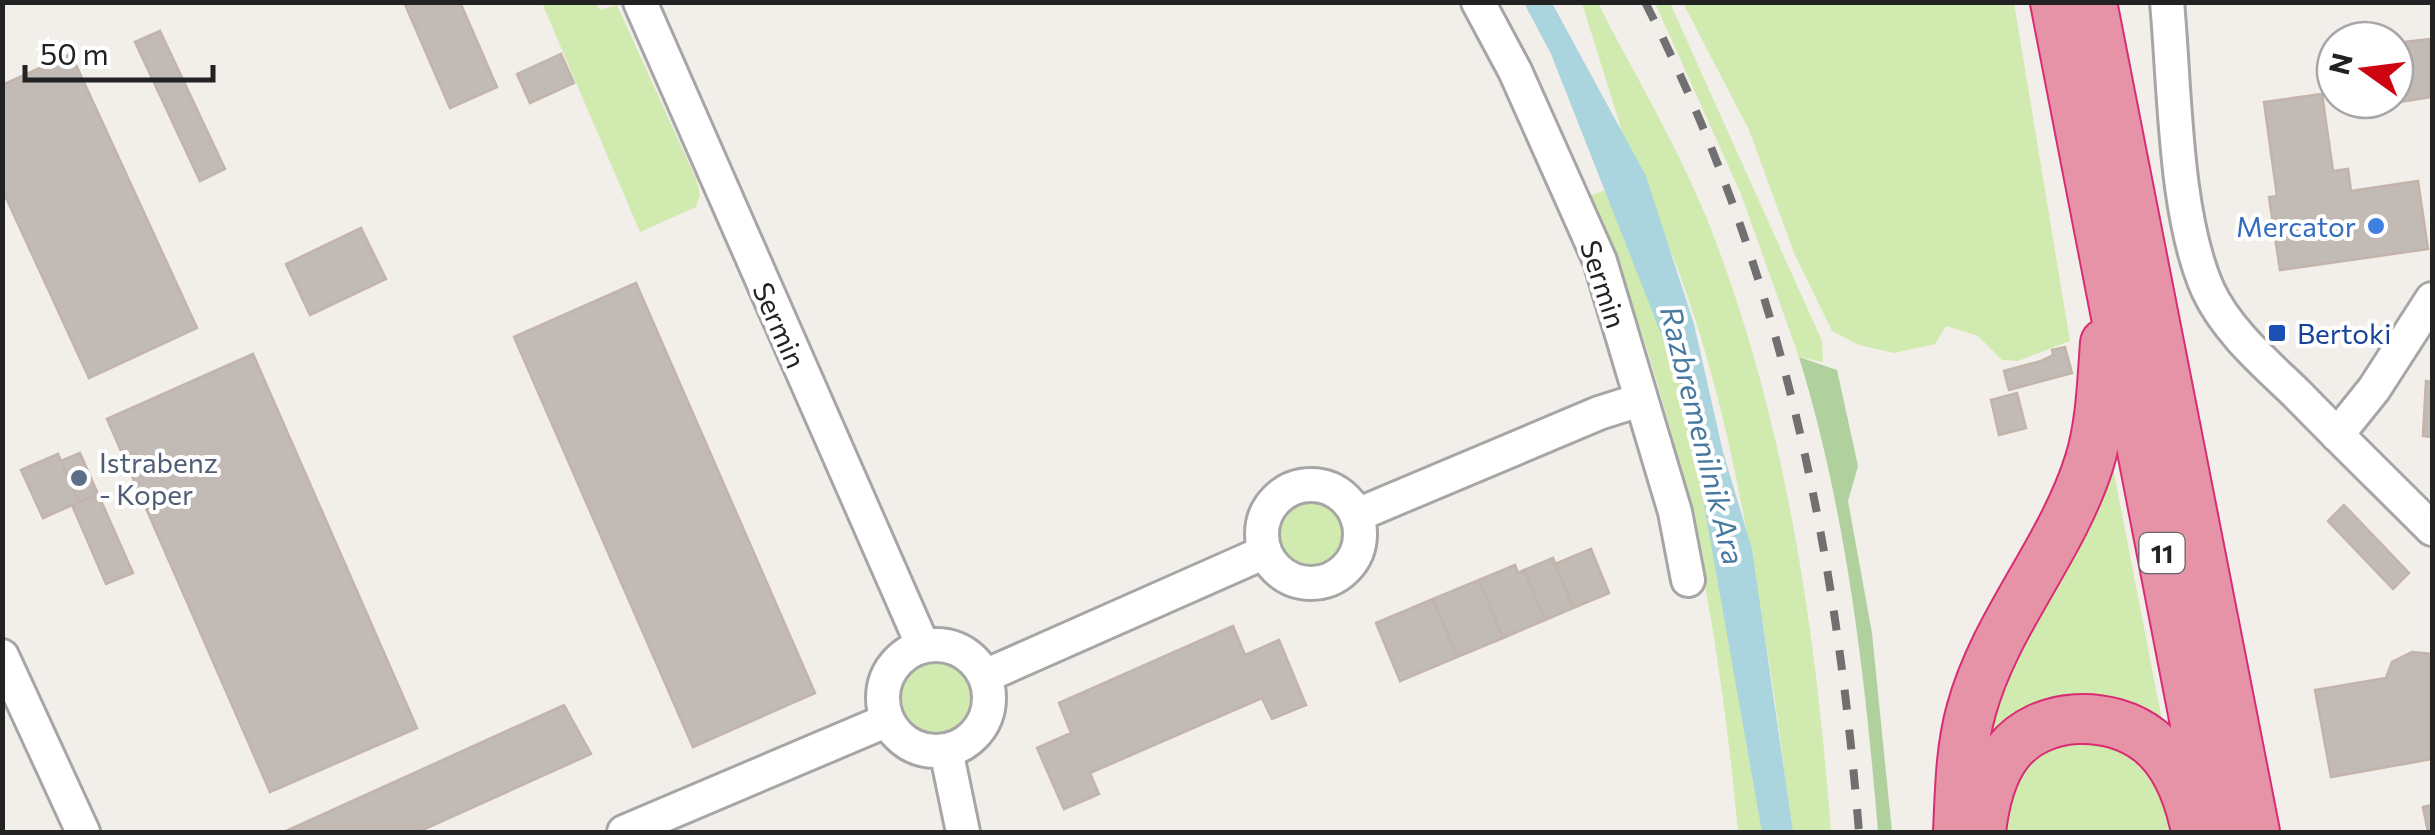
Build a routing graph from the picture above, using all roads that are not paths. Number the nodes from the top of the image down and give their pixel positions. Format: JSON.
{"nodes":[{"id":1,"x":640,"y":2,"type":"edge"},
{"id":2,"x":1478,"y":2,"type":"edge"},
{"id":3,"x":2055,"y":2,"type":"edge"},
{"id":4,"x":2092,"y":2,"type":"edge"},
{"id":5,"x":2168,"y":2,"type":"edge"},
{"id":6,"x":2108,"y":274,"type":"junction"},
{"id":7,"x":2432,"y":299,"type":"edge"},
{"id":8,"x":1640,"y":400,"type":"junction"},
{"id":9,"x":2337,"y":435,"type":"junction"},
{"id":10,"x":1356,"y":515,"type":"junction"},
{"id":11,"x":2432,"y":530,"type":"edge"},
{"id":12,"x":1265,"y":552,"type":"junction"},
{"id":13,"x":1688,"y":580,"type":"dead end"},
{"id":14,"x":923,"y":646,"type":"junction"},
{"id":15,"x":2,"y":656,"type":"edge"},
{"id":16,"x":985,"y":676,"type":"junction"},
{"id":17,"x":888,"y":720,"type":"junction"},
{"id":18,"x":946,"y":750,"type":"junction"},
{"id":19,"x":83,"y":832,"type":"edge"},
{"id":20,"x":624,"y":832,"type":"edge"},
{"id":21,"x":963,"y":832,"type":"edge"},
{"id":22,"x":1958,"y":832,"type":"edge"},
{"id":23,"x":1981,"y":832,"type":"edge"},
{"id":24,"x":2196,"y":832,"type":"edge"},
{"id":25,"x":2216,"y":832,"type":"edge"},
{"id":26,"x":2255,"y":832,"type":"edge"}],
"edges":[{"from":1,"to":14,"type":"street","name":"Sermin"},
{"from":2,"to":8,"type":"street","name":"Sermin"},
{"from":3,"to":6,"type":"highway","number":"11"},
{"from":4,"to":26,"type":"highway","number":"11"},
{"from":5,"to":9,"type":"street"},
{"from":6,"to":22,"type":"highway"},
{"from":6,"to":25,"type":"highway","number":"11"},
{"from":7,"to":9,"type":"street"},
{"from":8,"to":10,"type":"street"},
{"from":8,"to":13,"type":"street","name":"Sermin"},
{"from":9,"to":11,"type":"street"},
{"from":10,"to":12,"type":"street"},
{"from":10,"to":12,"type":"street"},
{"from":12,"to":16,"type":"street"},
{"from":14,"to":16,"type":"street"},
{"from":14,"to":17,"type":"street"},
{"from":15,"to":19,"type":"street"},
{"from":16,"to":18,"type":"street"},
{"from":17,"to":18,"type":"street"},
{"from":17,"to":20,"type":"street"},
{"from":18,"to":21,"type":"street"},
{"from":23,"to":24,"type":"highway"}]}
